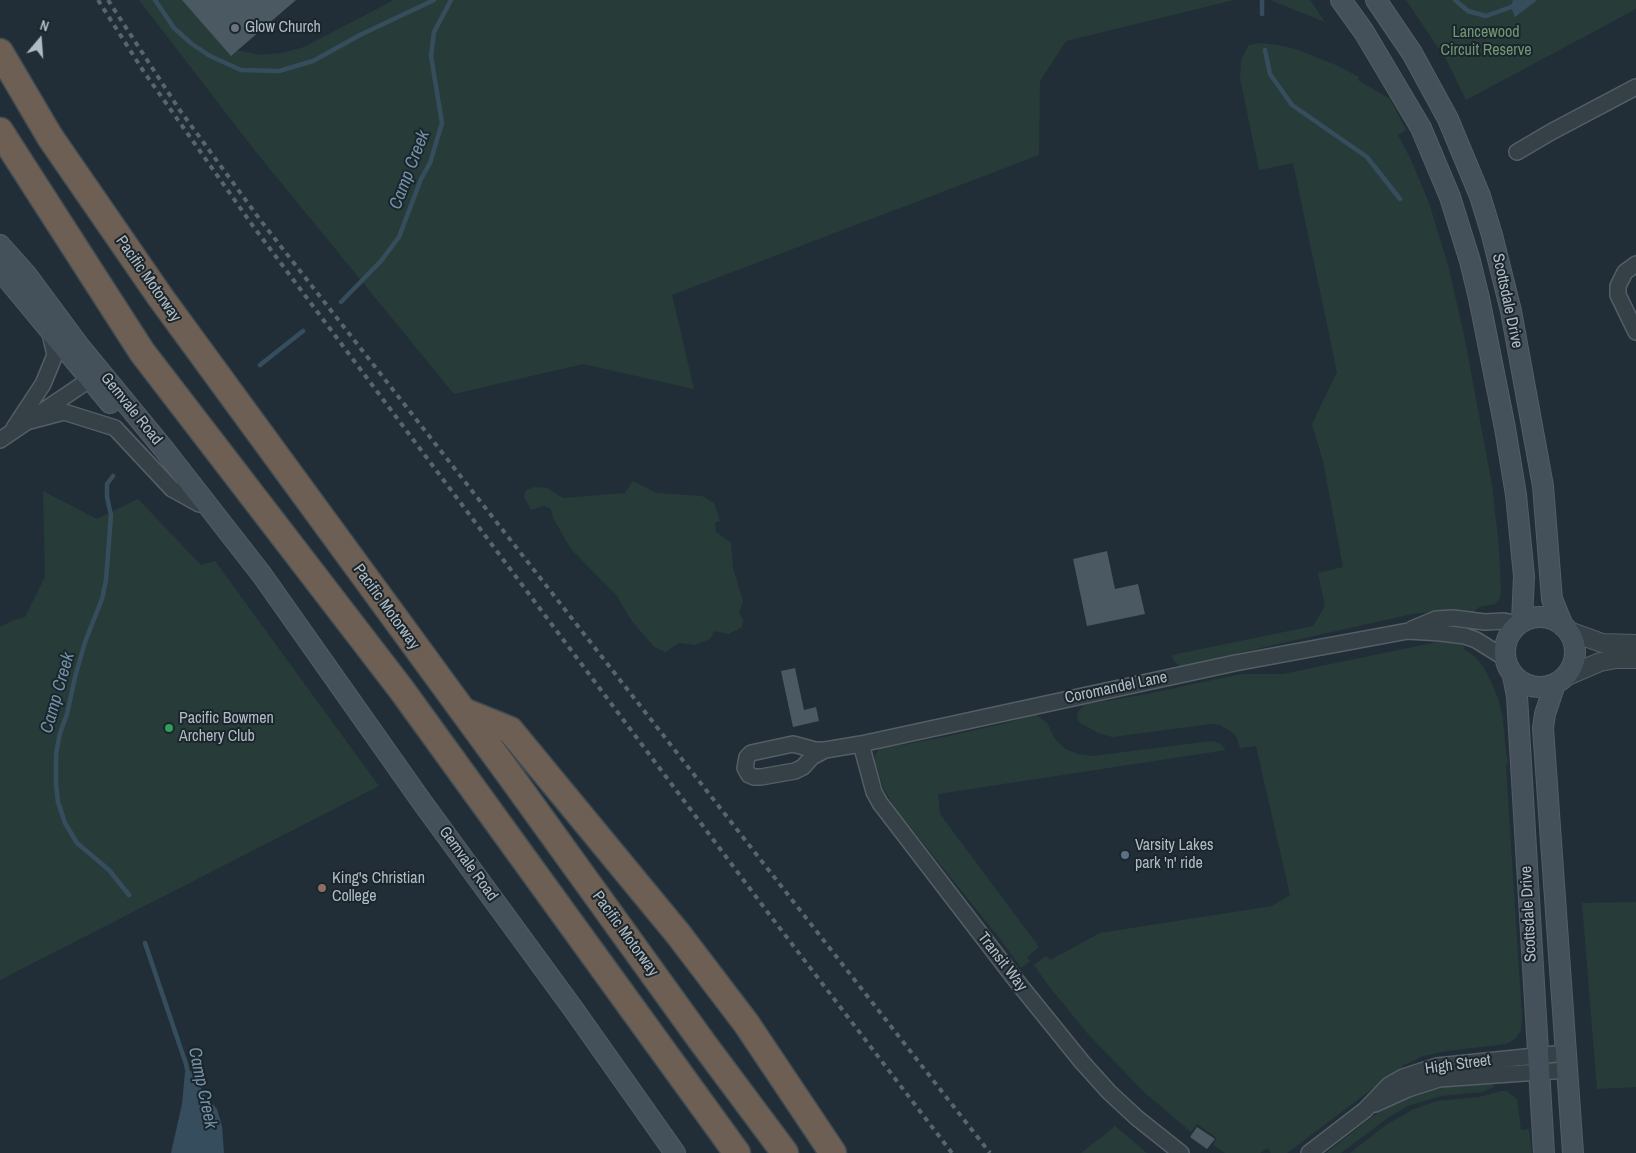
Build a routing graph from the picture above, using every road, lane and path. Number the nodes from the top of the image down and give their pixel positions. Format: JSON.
{"nodes":[{"id":1,"x":1340,"y":0,"type":"edge"},
{"id":2,"x":1376,"y":0,"type":"edge"},
{"id":3,"x":0,"y":52,"type":"edge"},
{"id":4,"x":1636,"y":87,"type":"edge"},
{"id":5,"x":0,"y":131,"type":"edge"},
{"id":6,"x":1517,"y":152,"type":"dead end"},
{"id":7,"x":0,"y":245,"type":"edge"},
{"id":8,"x":1636,"y":264,"type":"edge"},
{"id":9,"x":0,"y":270,"type":"edge"},
{"id":10,"x":49,"y":329,"type":"junction"},
{"id":11,"x":1636,"y":332,"type":"edge"},
{"id":12,"x":94,"y":375,"type":"junction"},
{"id":13,"x":30,"y":420,"type":"junction"},
{"id":14,"x":4,"y":437,"type":"edge"},
{"id":15,"x":200,"y":504,"type":"junction"},
{"id":16,"x":262,"y":575,"type":"junction"},
{"id":17,"x":1520,"y":623,"type":"junction"},
{"id":18,"x":1564,"y":628,"type":"junction"},
{"id":19,"x":1408,"y":631,"type":"junction"},
{"id":20,"x":1636,"y":644,"type":"edge"},
{"id":21,"x":1636,"y":659,"type":"edge"},
{"id":22,"x":1509,"y":667,"type":"junction"},
{"id":23,"x":1560,"y":681,"type":"junction"},
{"id":24,"x":462,"y":711,"type":"junction"},
{"id":25,"x":861,"y":744,"type":"junction"},
{"id":26,"x":825,"y":750,"type":"dead end"},
{"id":27,"x":1566,"y":1061,"type":"junction"},
{"id":28,"x":1538,"y":1064,"type":"junction"},
{"id":29,"x":675,"y":1153,"type":"edge"},
{"id":30,"x":737,"y":1153,"type":"edge"},
{"id":31,"x":785,"y":1153,"type":"edge"},
{"id":32,"x":833,"y":1153,"type":"edge"},
{"id":33,"x":1181,"y":1153,"type":"edge"},
{"id":34,"x":1309,"y":1153,"type":"edge"},
{"id":35,"x":1544,"y":1153,"type":"edge"},
{"id":36,"x":1573,"y":1153,"type":"edge"}],
"edges":[{"from":1,"to":17,"type":"main road","name":"Scottsdale Drive"},
{"from":2,"to":18,"type":"main road","name":"Scottsdale Drive"},
{"from":3,"to":24,"type":"highway","name":"Pacific Motorway"},
{"from":4,"to":6,"type":"street"},
{"from":5,"to":30,"type":"highway"},
{"from":7,"to":12,"type":"main road","name":"Gemvale Road"},
{"from":8,"to":11,"type":"street"},
{"from":9,"to":10,"type":"main road","name":"Gemvale Road"},
{"from":10,"to":12,"type":"main road","name":"Gemvale Road"},
{"from":10,"to":14,"type":"street"},
{"from":12,"to":13,"type":"street"},
{"from":12,"to":15,"type":"main road","name":"Gemvale Road"},
{"from":12,"to":16,"type":"main road","name":"Gemvale Road"},
{"from":13,"to":14,"type":"street"},
{"from":13,"to":15,"type":"street"},
{"from":15,"to":16,"type":"main road","name":"Gemvale Road"},
{"from":16,"to":29,"type":"main road","name":"Gemvale Road"},
{"from":17,"to":18,"type":"main road"},
{"from":17,"to":19,"type":"street","name":"Coromandel Lane"},
{"from":17,"to":22,"type":"main road"},
{"from":18,"to":20,"type":"street"},
{"from":18,"to":23,"type":"main road"},
{"from":19,"to":22,"type":"street","name":"Coromandel Lane"},
{"from":19,"to":25,"type":"street","name":"Coromandel Lane"},
{"from":21,"to":23,"type":"street"},
{"from":22,"to":23,"type":"main road"},
{"from":22,"to":28,"type":"main road","name":"Scottsdale Drive"},
{"from":23,"to":27,"type":"main road","name":"Scottsdale Drive"},
{"from":24,"to":31,"type":"highway","name":"Pacific Motorway"},
{"from":24,"to":32,"type":"highway"},
{"from":25,"to":26,"type":"street","name":"Coromandel Lane"},
{"from":25,"to":33,"type":"street","name":"Transit Way"},
{"from":27,"to":28,"type":"street","name":"High Street"},
{"from":27,"to":36,"type":"main road","name":"Scottsdale Drive"},
{"from":28,"to":34,"type":"street","name":"High Street"},
{"from":28,"to":35,"type":"main road","name":"Scottsdale Drive"}]}
